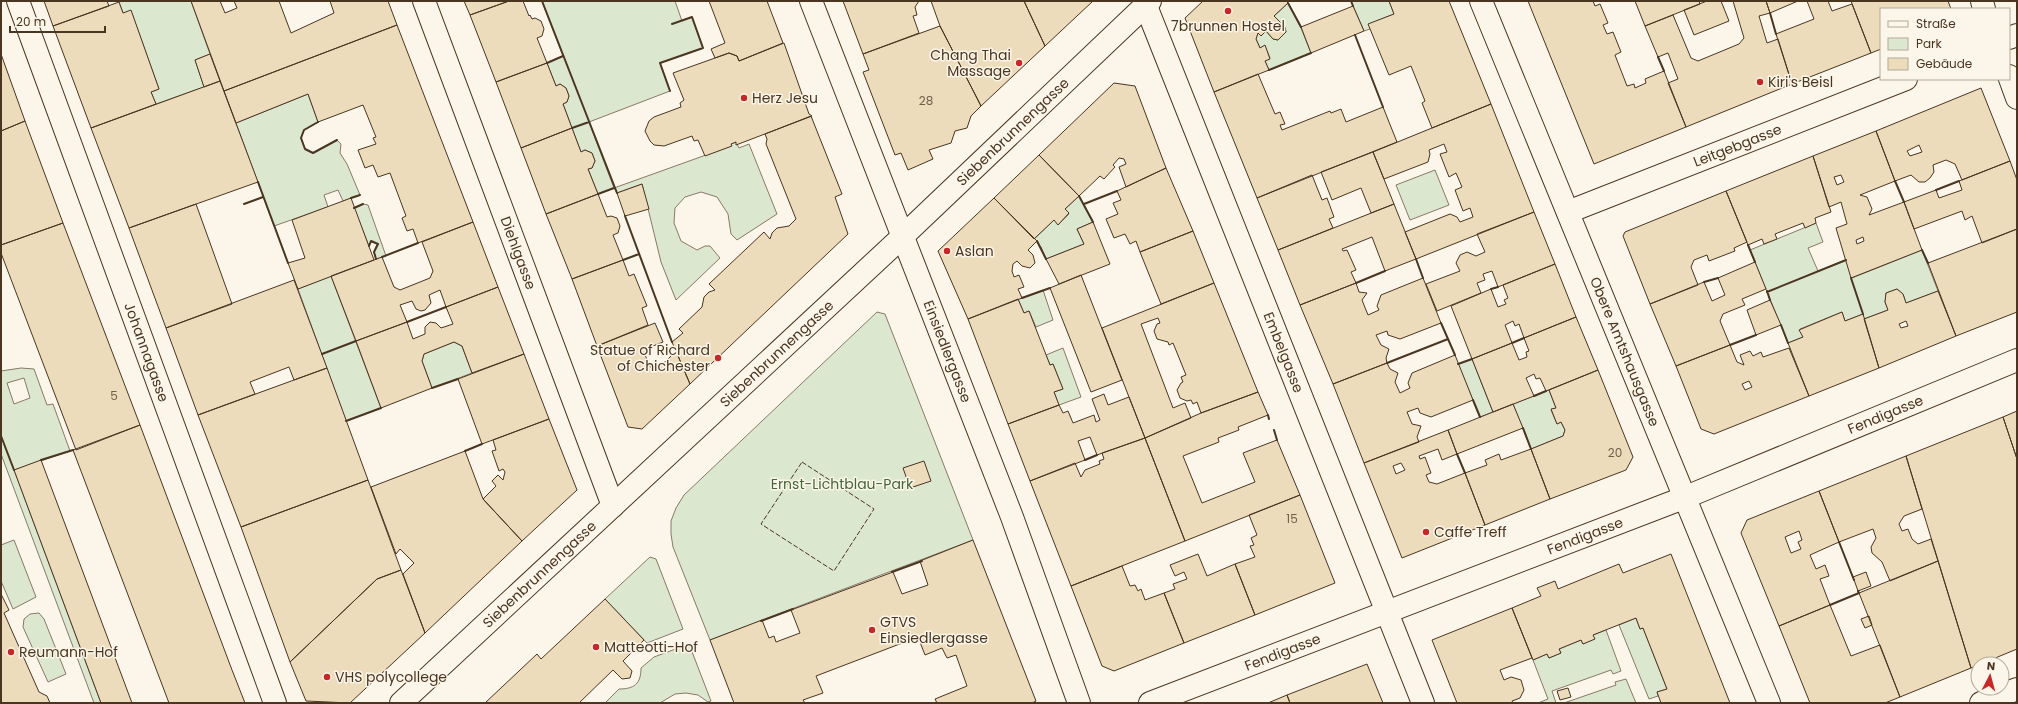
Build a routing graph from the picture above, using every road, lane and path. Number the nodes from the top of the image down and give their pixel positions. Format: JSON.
{"nodes":[{"id":1,"x":18,"y":1,"type":"edge"},
{"id":2,"x":424,"y":1,"type":"edge"},
{"id":3,"x":811,"y":1,"type":"edge"},
{"id":4,"x":1481,"y":1,"type":"edge"},
{"id":5,"x":1147,"y":2,"type":"edge"},
{"id":6,"x":2010,"y":79,"type":"edge"},
{"id":7,"x":1903,"y":80,"type":"edge"},
{"id":8,"x":2017,"y":98,"type":"edge"},
{"id":9,"x":1568,"y":212,"type":"junction"},
{"id":10,"x":902,"y":237,"type":"junction"},
{"id":11,"x":2017,"y":360,"type":"edge"},
{"id":12,"x":1686,"y":497,"type":"junction"},
{"id":13,"x":613,"y":506,"type":"junction"},
{"id":14,"x":1386,"y":612,"type":"junction"},
{"id":15,"x":2017,"y":689,"type":"edge"},
{"id":16,"x":275,"y":703,"type":"edge"},
{"id":17,"x":401,"y":703,"type":"edge"},
{"id":18,"x":1079,"y":703,"type":"edge"},
{"id":19,"x":1150,"y":703,"type":"edge"},
{"id":20,"x":1423,"y":703,"type":"edge"},
{"id":21,"x":1769,"y":703,"type":"edge"},
{"id":22,"x":1981,"y":703,"type":"edge"}],
"edges":[{"from":1,"to":16,"type":"street","name":"Johannagasse"},
{"from":2,"to":13,"type":"street","name":"Diehlgasse"},
{"from":3,"to":10,"type":"street","name":"Einsiedlergasse"},
{"from":4,"to":9,"type":"street","name":"Obere Amtshausgasse"},
{"from":5,"to":10,"type":"street","name":"Siebenbrunnengasse"},
{"from":5,"to":14,"type":"street","name":"Embelgasse"},
{"from":6,"to":8,"type":"street"},
{"from":7,"to":9,"type":"street","name":"Leitgebgasse"},
{"from":9,"to":12,"type":"street","name":"Obere Amtshausgasse"},
{"from":10,"to":13,"type":"street","name":"Siebenbrunnengasse"},
{"from":10,"to":18,"type":"street","name":"Einsiedlergasse"},
{"from":11,"to":12,"type":"street","name":"Fendigasse"},
{"from":12,"to":14,"type":"street","name":"Fendigasse"},
{"from":12,"to":21,"type":"street","name":"Obere Amtshausgasse"},
{"from":13,"to":17,"type":"street","name":"Siebenbrunnengasse"},
{"from":14,"to":19,"type":"street","name":"Fendigasse"},
{"from":14,"to":20,"type":"street","name":"Embelgasse"},
{"from":15,"to":22,"type":"street"}]}
